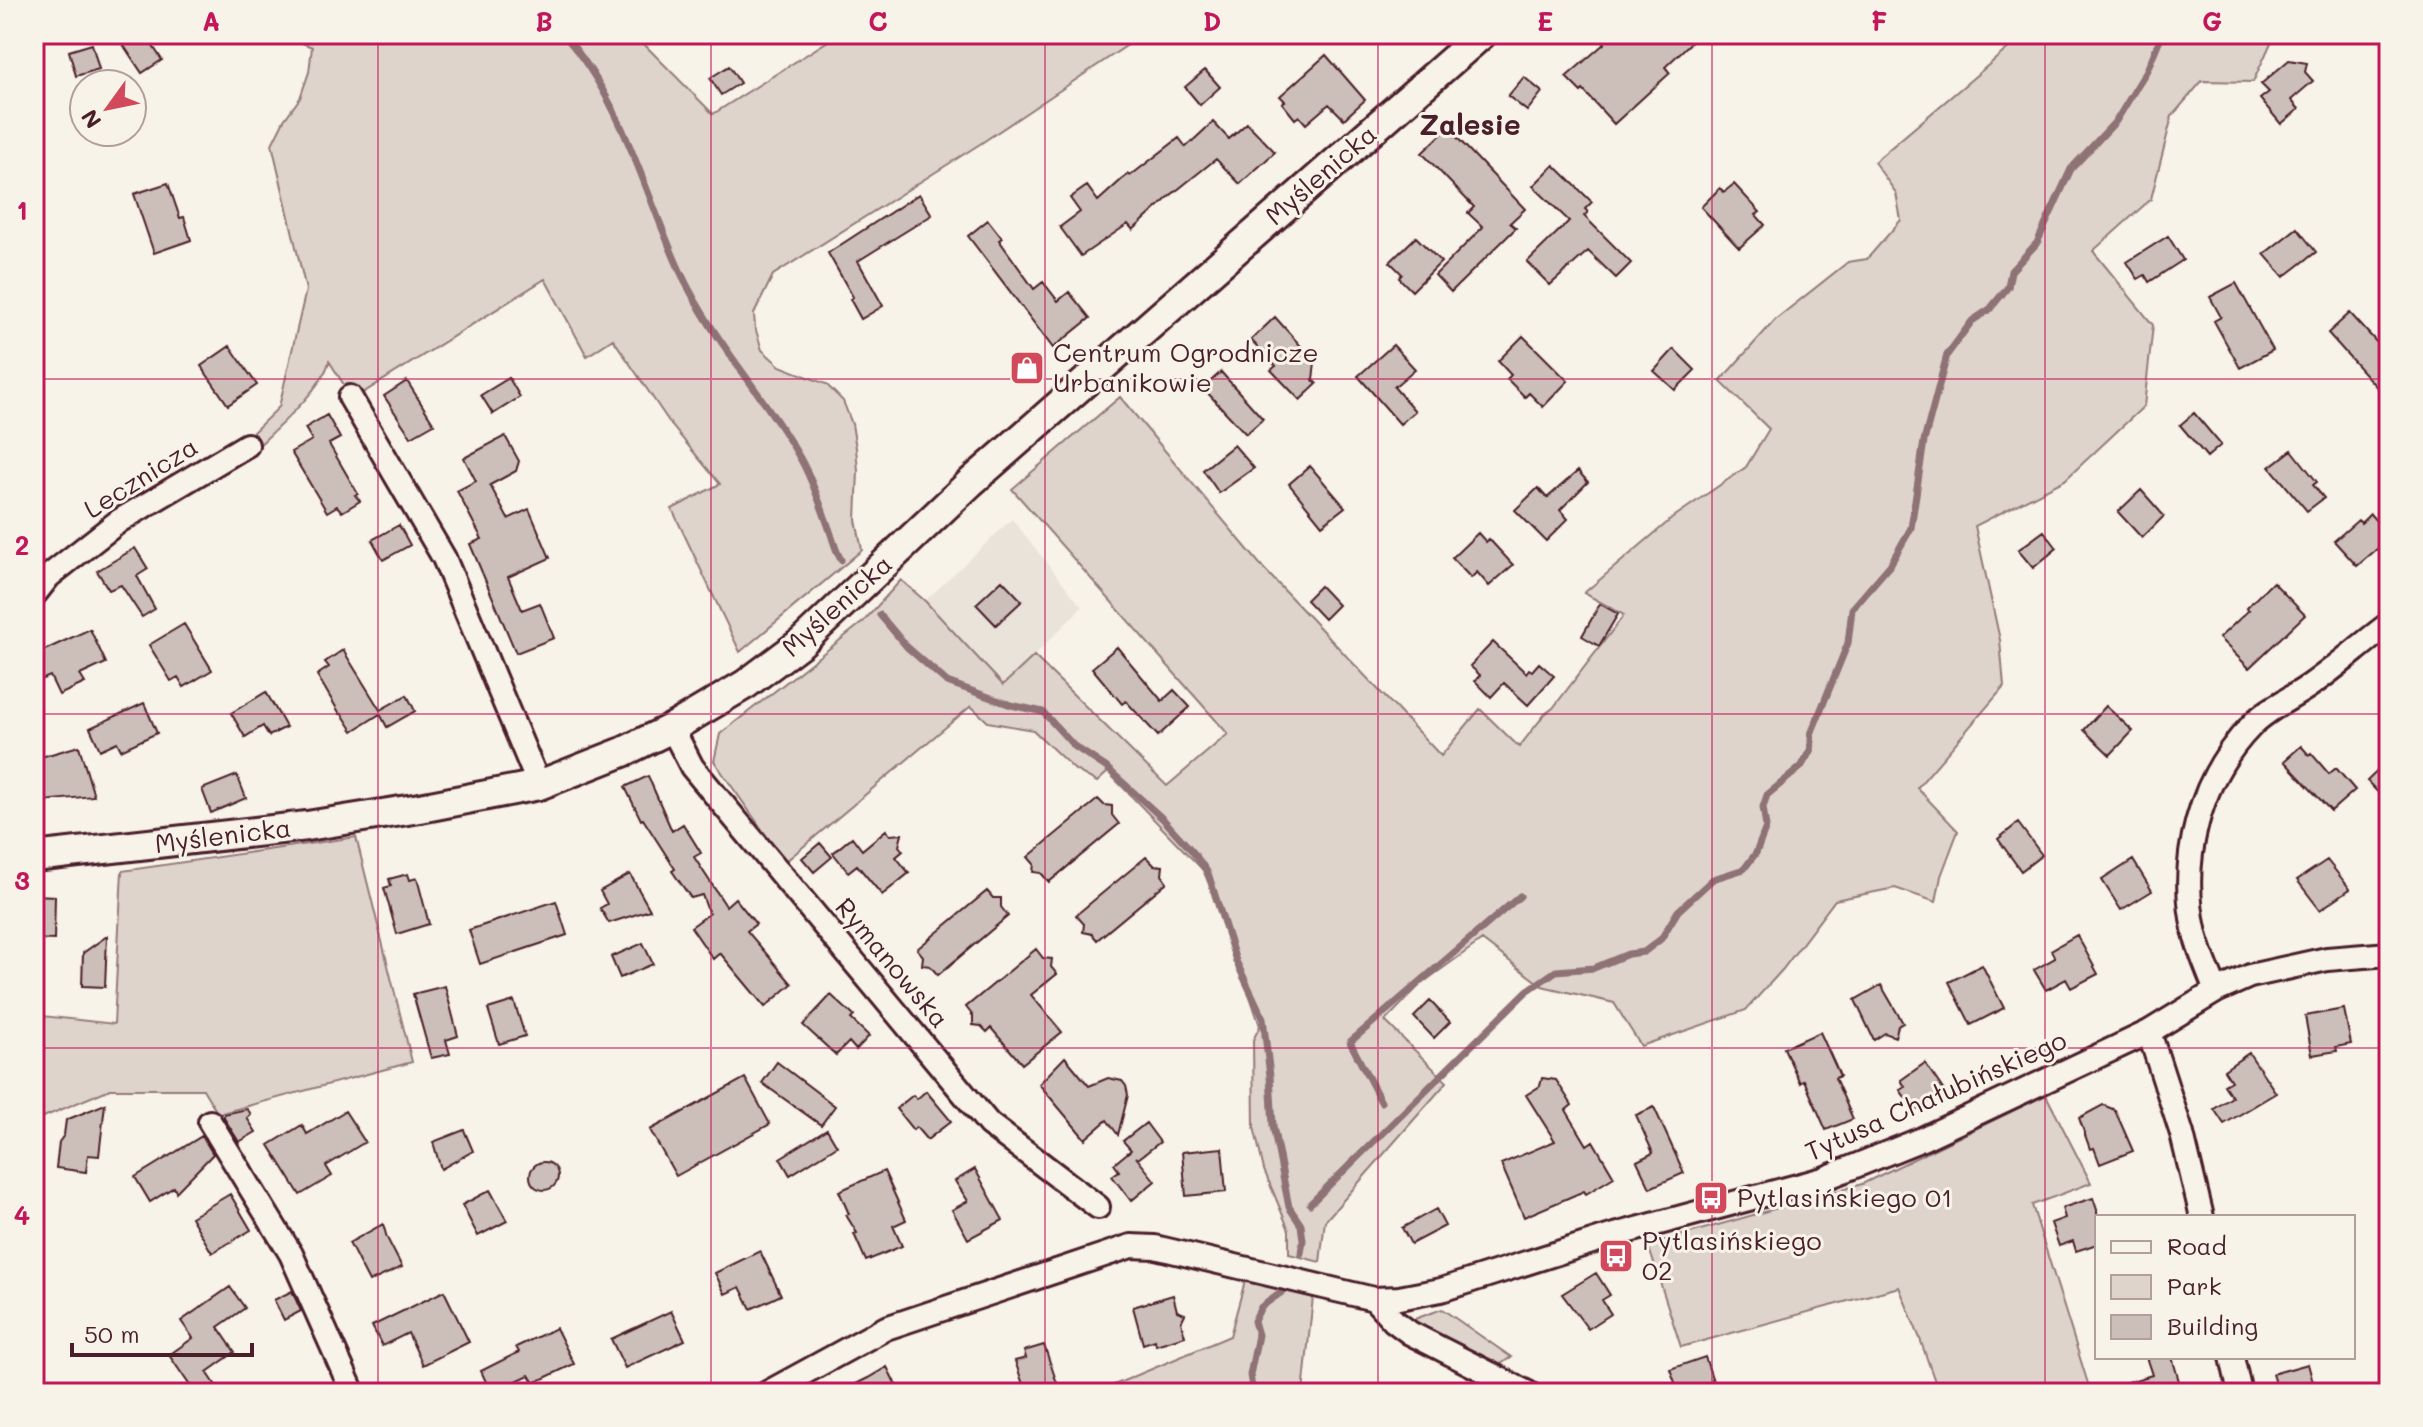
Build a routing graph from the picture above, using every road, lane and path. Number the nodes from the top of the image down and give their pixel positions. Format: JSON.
{"nodes":[{"id":1,"x":1482,"y":34,"type":"edge"},
{"id":2,"x":350,"y":397,"type":"dead end"},
{"id":3,"x":247,"y":445,"type":"dead end"},
{"id":4,"x":34,"y":595,"type":"edge"},
{"id":5,"x":2389,"y":624,"type":"edge"},
{"id":6,"x":672,"y":728,"type":"junction"},
{"id":7,"x":539,"y":785,"type":"junction"},
{"id":8,"x":34,"y":857,"type":"edge"},
{"id":9,"x":2389,"y":954,"type":"edge"},
{"id":10,"x":2216,"y":991,"type":"junction"},
{"id":11,"x":2149,"y":1032,"type":"junction"},
{"id":12,"x":210,"y":1122,"type":"dead end"},
{"id":13,"x":1098,"y":1207,"type":"dead end"},
{"id":14,"x":2202,"y":1215,"type":"edge"},
{"id":15,"x":1374,"y":1299,"type":"junction"},
{"id":16,"x":2232,"y":1359,"type":"edge"},
{"id":17,"x":353,"y":1393,"type":"edge"},
{"id":18,"x":767,"y":1393,"type":"edge"},
{"id":19,"x":1528,"y":1393,"type":"edge"},
{"id":20,"x":2240,"y":1393,"type":"edge"}],
"edges":[{"from":1,"to":6,"type":"street","name":"Myślenicka"},
{"from":2,"to":7,"type":"street"},
{"from":3,"to":4,"type":"street","name":"Lecznicza"},
{"from":5,"to":10,"type":"street"},
{"from":6,"to":7,"type":"street","name":"Myślenicka"},
{"from":6,"to":13,"type":"street","name":"Rymanowska"},
{"from":7,"to":8,"type":"street","name":"Myślenicka"},
{"from":9,"to":10,"type":"street","name":"Tytusa Chałubińskiego"},
{"from":10,"to":11,"type":"street","name":"Tytusa Chałubińskiego"},
{"from":11,"to":14,"type":"street"},
{"from":11,"to":15,"type":"street","name":"Tytusa Chałubińskiego"},
{"from":12,"to":17,"type":"street"},
{"from":15,"to":18,"type":"street","name":"Tytusa Chałubińskiego"},
{"from":15,"to":19,"type":"street"},
{"from":16,"to":20,"type":"street"}]}
